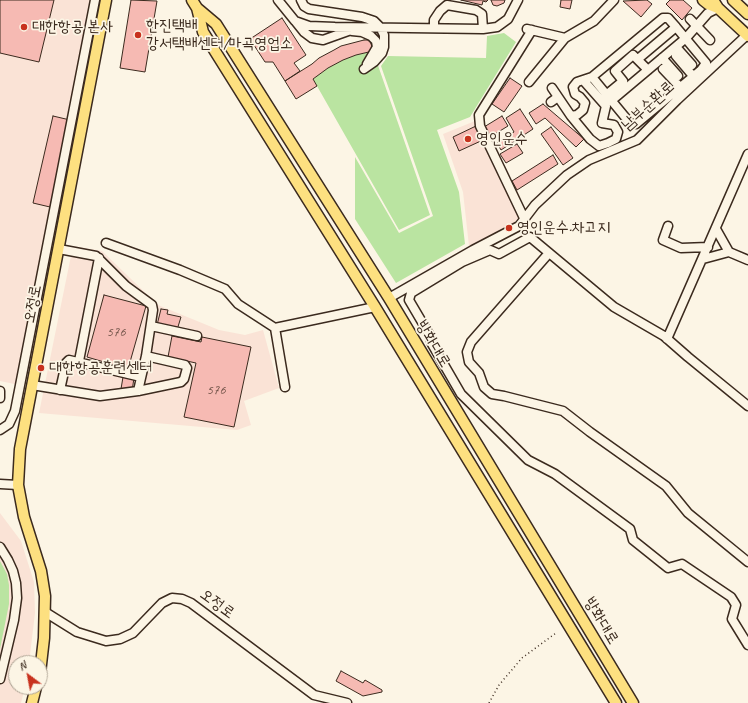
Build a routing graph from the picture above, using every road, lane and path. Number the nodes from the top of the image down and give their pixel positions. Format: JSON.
{"nodes":[{"id":1,"x":95,"y":0,"type":"edge"},
{"id":2,"x":106,"y":0,"type":"edge"},
{"id":3,"x":278,"y":0,"type":"edge"},
{"id":4,"x":301,"y":0,"type":"edge"},
{"id":5,"x":518,"y":0,"type":"edge"},
{"id":6,"x":614,"y":0,"type":"edge"},
{"id":7,"x":703,"y":0,"type":"edge"},
{"id":8,"x":733,"y":0,"type":"edge"},
{"id":9,"x":195,"y":4,"type":"edge"},
{"id":10,"x":715,"y":4,"type":"edge"},
{"id":11,"x":748,"y":14,"type":"edge"},
{"id":12,"x":690,"y":19,"type":"dead end"},
{"id":13,"x":295,"y":21,"type":"junction"},
{"id":14,"x":697,"y":26,"type":"junction"},
{"id":15,"x":358,"y":27,"type":"junction"},
{"id":16,"x":380,"y":27,"type":"junction"},
{"id":17,"x":676,"y":27,"type":"junction"},
{"id":18,"x":434,"y":28,"type":"junction"},
{"id":19,"x":483,"y":29,"type":"junction"},
{"id":20,"x":348,"y":31,"type":"junction"},
{"id":21,"x":747,"y":35,"type":"edge"},
{"id":22,"x":371,"y":36,"type":"junction"},
{"id":23,"x":565,"y":38,"type":"junction"},
{"id":24,"x":686,"y":38,"type":"junction"},
{"id":25,"x":710,"y":40,"type":"dead end"},
{"id":26,"x":676,"y":47,"type":"junction"},
{"id":27,"x":662,"y":58,"type":"junction"},
{"id":28,"x":638,"y":59,"type":"junction"},
{"id":29,"x":691,"y":61,"type":"dead end"},
{"id":30,"x":673,"y":68,"type":"junction"},
{"id":31,"x":648,"y":70,"type":"junction"},
{"id":32,"x":693,"y":76,"type":"junction"},
{"id":33,"x":592,"y":77,"type":"junction"},
{"id":34,"x":582,"y":80,"type":"junction"},
{"id":35,"x":529,"y":82,"type":"dead end"},
{"id":36,"x":680,"y":87,"type":"junction"},
{"id":37,"x":552,"y":88,"type":"dead end"},
{"id":38,"x":558,"y":97,"type":"junction"},
{"id":39,"x":609,"y":98,"type":"junction"},
{"id":40,"x":551,"y":102,"type":"dead end"},
{"id":41,"x":571,"y":116,"type":"junction"},
{"id":42,"x":748,"y":154,"type":"edge"},
{"id":43,"x":524,"y":218,"type":"junction"},
{"id":44,"x":668,"y":226,"type":"dead end"},
{"id":45,"x":716,"y":228,"type":"junction"},
{"id":46,"x":106,"y":243,"type":"dead end"},
{"id":47,"x":708,"y":247,"type":"junction"},
{"id":48,"x":59,"y":248,"type":"junction"},
{"id":49,"x":549,"y":252,"type":"junction"},
{"id":50,"x":729,"y":252,"type":"junction"},
{"id":51,"x":99,"y":258,"type":"junction"},
{"id":52,"x":703,"y":258,"type":"junction"},
{"id":53,"x":748,"y":260,"type":"edge"},
{"id":54,"x":388,"y":298,"type":"junction"},
{"id":55,"x":375,"y":307,"type":"junction"},
{"id":56,"x":151,"y":326,"type":"junction"},
{"id":57,"x":275,"y":328,"type":"junction"},
{"id":58,"x":197,"y":336,"type":"dead end"},
{"id":59,"x":667,"y":339,"type":"junction"},
{"id":60,"x":146,"y":356,"type":"junction"},
{"id":61,"x":78,"y":361,"type":"junction"},
{"id":62,"x":141,"y":377,"type":"junction"},
{"id":63,"x":32,"y":385,"type":"junction"},
{"id":64,"x":285,"y":387,"type":"dead end"},
{"id":65,"x":60,"y":390,"type":"junction"},
{"id":66,"x":0,"y":391,"type":"edge"},
{"id":67,"x":138,"y":391,"type":"junction"},
{"id":68,"x":0,"y":398,"type":"edge"},
{"id":69,"x":748,"y":406,"type":"edge"},
{"id":70,"x":0,"y":430,"type":"edge"},
{"id":71,"x":0,"y":484,"type":"edge"},
{"id":72,"x":18,"y":485,"type":"junction"},
{"id":73,"x":0,"y":547,"type":"edge"},
{"id":74,"x":748,"y":562,"type":"edge"},
{"id":75,"x":45,"y":612,"type":"junction"},
{"id":76,"x":556,"y":632,"type":"dead end"},
{"id":77,"x":748,"y":645,"type":"edge"},
{"id":78,"x":42,"y":655,"type":"edge"},
{"id":79,"x":0,"y":679,"type":"edge"},
{"id":80,"x":347,"y":703,"type":"edge"},
{"id":81,"x":489,"y":703,"type":"edge"},
{"id":82,"x":616,"y":703,"type":"edge"},
{"id":83,"x":633,"y":703,"type":"edge"}],
"edges":[{"from":1,"to":70,"type":"street"},
{"from":2,"to":48,"type":"main road","name":"오정로"},
{"from":3,"to":13,"type":"street"},
{"from":4,"to":16,"type":"street"},
{"from":5,"to":19,"type":"street"},
{"from":6,"to":23,"type":"street"},
{"from":7,"to":10,"type":"main road","name":"남부순환로"},
{"from":8,"to":11,"type":"main road"},
{"from":9,"to":54,"type":"main road","name":"방화대로"},
{"from":9,"to":55,"type":"main road","name":"방화대로"},
{"from":10,"to":14,"type":"street"},
{"from":10,"to":21,"type":"main road","name":"남부순환로"},
{"from":12,"to":14,"type":"street"},
{"from":13,"to":15,"type":"street"},
{"from":13,"to":20,"type":"street"},
{"from":14,"to":24,"type":"street"},
{"from":14,"to":25,"type":"street"},
{"from":15,"to":16,"type":"street"},
{"from":15,"to":20,"type":"street"},
{"from":16,"to":18,"type":"street"},
{"from":16,"to":22,"type":"street"},
{"from":16,"to":22,"type":"street"},
{"from":17,"to":24,"type":"street"},
{"from":17,"to":28,"type":"street"},
{"from":17,"to":33,"type":"street"},
{"from":18,"to":19,"type":"street"},
{"from":18,"to":19,"type":"street"},
{"from":20,"to":22,"type":"street"},
{"from":21,"to":43,"type":"street","name":"남부순환로"},
{"from":23,"to":35,"type":"street"},
{"from":23,"to":43,"type":"street"},
{"from":24,"to":26,"type":"street"},
{"from":24,"to":32,"type":"street"},
{"from":26,"to":27,"type":"street"},
{"from":26,"to":29,"type":"street"},
{"from":27,"to":30,"type":"street"},
{"from":27,"to":31,"type":"street"},
{"from":28,"to":31,"type":"street"},
{"from":28,"to":39,"type":"street"},
{"from":30,"to":32,"type":"street"},
{"from":30,"to":36,"type":"street"},
{"from":31,"to":39,"type":"street"},
{"from":32,"to":36,"type":"street"},
{"from":33,"to":34,"type":"street"},
{"from":33,"to":39,"type":"street"},
{"from":34,"to":41,"type":"street"},
{"from":34,"to":41,"type":"street"},
{"from":36,"to":39,"type":"street"},
{"from":37,"to":38,"type":"street"},
{"from":38,"to":40,"type":"street"},
{"from":38,"to":41,"type":"street"},
{"from":42,"to":45,"type":"street"},
{"from":43,"to":54,"type":"street","name":"남부순환로"},
{"from":44,"to":47,"type":"street"},
{"from":45,"to":47,"type":"street"},
{"from":45,"to":50,"type":"street"},
{"from":46,"to":57,"type":"street"},
{"from":47,"to":52,"type":"street"},
{"from":48,"to":51,"type":"street"},
{"from":48,"to":63,"type":"main road","name":"오정로"},
{"from":49,"to":59,"type":"street"},
{"from":49,"to":74,"type":"street"},
{"from":49,"to":77,"type":"street"},
{"from":50,"to":52,"type":"street"},
{"from":50,"to":53,"type":"street"},
{"from":51,"to":56,"type":"street"},
{"from":51,"to":61,"type":"street"},
{"from":52,"to":59,"type":"street"},
{"from":54,"to":83,"type":"main road","name":"방화대로"},
{"from":55,"to":57,"type":"street"},
{"from":55,"to":82,"type":"main road","name":"방화대로"},
{"from":56,"to":58,"type":"street"},
{"from":56,"to":60,"type":"street"},
{"from":57,"to":64,"type":"street"},
{"from":59,"to":69,"type":"street"},
{"from":60,"to":62,"type":"street"},
{"from":60,"to":67,"type":"street"},
{"from":61,"to":62,"type":"street"},
{"from":61,"to":65,"type":"street"},
{"from":62,"to":67,"type":"street"},
{"from":63,"to":65,"type":"street"},
{"from":63,"to":72,"type":"main road","name":"오정로"},
{"from":65,"to":67,"type":"street"},
{"from":66,"to":68,"type":"street"},
{"from":71,"to":72,"type":"street"},
{"from":72,"to":75,"type":"main road","name":"오정로"},
{"from":73,"to":79,"type":"street"},
{"from":75,"to":78,"type":"main road","name":"오정로"},
{"from":75,"to":80,"type":"street","name":"오정로"},
{"from":76,"to":81,"type":"path"}]}
